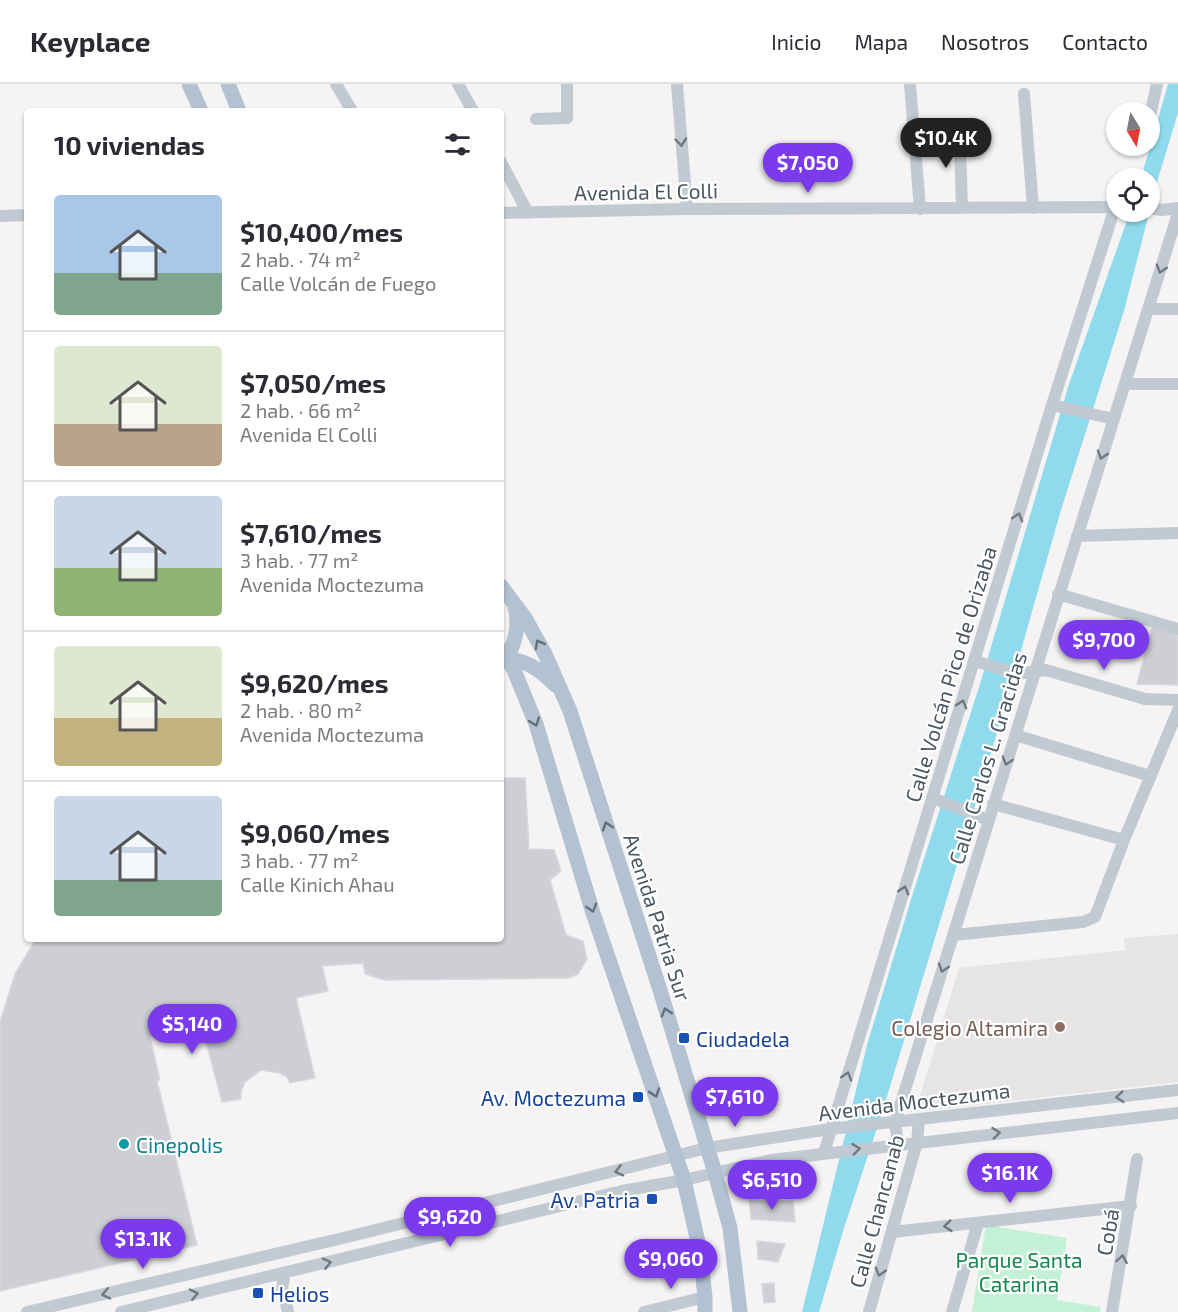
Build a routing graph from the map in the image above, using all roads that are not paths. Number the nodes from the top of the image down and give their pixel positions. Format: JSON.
{"nodes":[{"id":1,"x":189,"y":84,"type":"edge"},
{"id":2,"x":228,"y":84,"type":"edge"},
{"id":3,"x":336,"y":84,"type":"edge"},
{"id":4,"x":458,"y":84,"type":"edge"},
{"id":5,"x":567,"y":84,"type":"edge"},
{"id":6,"x":677,"y":84,"type":"edge"},
{"id":7,"x":910,"y":84,"type":"edge"},
{"id":8,"x":1157,"y":84,"type":"edge"},
{"id":9,"x":1024,"y":93,"type":"dead end"},
{"id":10,"x":1153,"y":102,"type":"edge"},
{"id":11,"x":200,"y":108,"type":"edge"},
{"id":12,"x":238,"y":108,"type":"edge"},
{"id":13,"x":350,"y":108,"type":"edge"},
{"id":14,"x":471,"y":108,"type":"edge"},
{"id":15,"x":536,"y":120,"type":"dead end"},
{"id":16,"x":960,"y":147,"type":"dead end"},
{"id":17,"x":504,"y":168,"type":"edge"},
{"id":18,"x":1106,"y":207,"type":"edge"},
{"id":19,"x":962,"y":208,"type":"junction"},
{"id":20,"x":1033,"y":208,"type":"junction"},
{"id":21,"x":687,"y":209,"type":"junction"},
{"id":22,"x":920,"y":209,"type":"junction"},
{"id":23,"x":1160,"y":211,"type":"edge"},
{"id":24,"x":504,"y":213,"type":"edge"},
{"id":25,"x":528,"y":213,"type":"junction"},
{"id":26,"x":0,"y":216,"type":"edge"},
{"id":27,"x":24,"y":216,"type":"edge"},
{"id":28,"x":1177,"y":216,"type":"edge"},
{"id":29,"x":1110,"y":222,"type":"edge"},
{"id":30,"x":1148,"y":309,"type":"junction"},
{"id":31,"x":1178,"y":309,"type":"edge"},
{"id":32,"x":1125,"y":384,"type":"junction"},
{"id":33,"x":1178,"y":384,"type":"edge"},
{"id":34,"x":1052,"y":405,"type":"junction"},
{"id":35,"x":1114,"y":419,"type":"junction"},
{"id":36,"x":1178,"y":533,"type":"edge"},
{"id":37,"x":1077,"y":536,"type":"junction"},
{"id":38,"x":504,"y":590,"type":"edge"},
{"id":39,"x":1058,"y":594,"type":"junction"},
{"id":40,"x":514,"y":604,"type":"junction"},
{"id":41,"x":1178,"y":628,"type":"edge"},
{"id":42,"x":504,"y":655,"type":"edge"},
{"id":43,"x":979,"y":663,"type":"junction"},
{"id":44,"x":1034,"y":671,"type":"junction"},
{"id":45,"x":561,"y":692,"type":"junction"},
{"id":46,"x":1178,"y":700,"type":"edge"},
{"id":47,"x":1178,"y":710,"type":"edge"},
{"id":48,"x":1015,"y":735,"type":"junction"},
{"id":49,"x":1150,"y":776,"type":"junction"},
{"id":50,"x":936,"y":800,"type":"junction"},
{"id":51,"x":993,"y":804,"type":"junction"},
{"id":52,"x":983,"y":818,"type":"junction"},
{"id":53,"x":1124,"y":840,"type":"junction"},
{"id":54,"x":954,"y":935,"type":"junction"},
{"id":55,"x":1178,"y":1090,"type":"edge"},
{"id":56,"x":1178,"y":1113,"type":"edge"},
{"id":57,"x":919,"y":1120,"type":"junction"},
{"id":58,"x":895,"y":1122,"type":"junction"},
{"id":59,"x":830,"y":1130,"type":"junction"},
{"id":60,"x":917,"y":1142,"type":"junction"},
{"id":61,"x":898,"y":1144,"type":"junction"},
{"id":62,"x":707,"y":1148,"type":"junction"},
{"id":63,"x":828,"y":1152,"type":"junction"},
{"id":64,"x":676,"y":1157,"type":"junction"},
{"id":65,"x":1137,"y":1159,"type":"dead end"},
{"id":66,"x":715,"y":1173,"type":"junction"},
{"id":67,"x":684,"y":1180,"type":"junction"},
{"id":68,"x":1131,"y":1206,"type":"junction"},
{"id":69,"x":978,"y":1223,"type":"junction"},
{"id":70,"x":892,"y":1232,"type":"junction"},
{"id":71,"x":285,"y":1273,"type":"junction"},
{"id":72,"x":271,"y":1276,"type":"junction"},
{"id":73,"x":282,"y":1288,"type":"junction"},
{"id":74,"x":705,"y":1305,"type":"edge"},
{"id":75,"x":27,"y":1312,"type":"edge"},
{"id":76,"x":121,"y":1312,"type":"edge"},
{"id":77,"x":288,"y":1312,"type":"edge"},
{"id":78,"x":644,"y":1312,"type":"edge"},
{"id":79,"x":740,"y":1312,"type":"edge"},
{"id":80,"x":869,"y":1312,"type":"edge"},
{"id":81,"x":952,"y":1312,"type":"edge"},
{"id":82,"x":1112,"y":1312,"type":"edge"}],
"edges":[{"from":1,"to":11,"type":"main road"},
{"from":2,"to":12,"type":"main road"},
{"from":3,"to":13,"type":"street"},
{"from":4,"to":14,"type":"street"},
{"from":5,"to":15,"type":"street"},
{"from":6,"to":21,"type":"street","one_way":true},
{"from":7,"to":22,"type":"street"},
{"from":8,"to":10,"type":"street"},
{"from":9,"to":20,"type":"street"},
{"from":16,"to":19,"type":"street"},
{"from":17,"to":25,"type":"street"},
{"from":18,"to":20,"type":"street","name":"Avenida El Colli"},
{"from":19,"to":20,"type":"street","name":"Avenida El Colli"},
{"from":19,"to":22,"type":"street","name":"Avenida El Colli"},
{"from":21,"to":22,"type":"street","name":"Avenida El Colli"},
{"from":21,"to":25,"type":"street","name":"Avenida El Colli"},
{"from":23,"to":28,"type":"street"},
{"from":24,"to":25,"type":"street","name":"Avenida El Colli"},
{"from":26,"to":27,"type":"street"},
{"from":28,"to":30,"type":"street","name":"Calle Carlos L. Gracidas","one_way":true},
{"from":29,"to":34,"type":"street","name":"Calle Volcán Pico de Orizaba"},
{"from":30,"to":31,"type":"street"},
{"from":30,"to":32,"type":"street","name":"Calle Carlos L. Gracidas"},
{"from":32,"to":33,"type":"street"},
{"from":32,"to":35,"type":"street","name":"Calle Carlos L. Gracidas"},
{"from":34,"to":35,"type":"street"},
{"from":43,"to":34,"type":"street","name":"Calle Volcán Pico de Orizaba","one_way":true},
{"from":35,"to":37,"type":"street","name":"Calle Carlos L. Gracidas","one_way":true},
{"from":36,"to":37,"type":"street"},
{"from":37,"to":39,"type":"street","name":"Calle Carlos L. Gracidas"},
{"from":38,"to":40,"type":"main road","name":"Avenida Patria Sur"},
{"from":39,"to":41,"type":"street"},
{"from":39,"to":44,"type":"street","name":"Calle Carlos L. Gracidas"},
{"from":40,"to":42,"type":"main road"},
{"from":45,"to":40,"type":"main road","name":"Avenida Patria Sur","one_way":true},
{"from":42,"to":45,"type":"main road"},
{"from":42,"to":64,"type":"main road","one_way":true},
{"from":43,"to":44,"type":"street"},
{"from":50,"to":43,"type":"street","name":"Calle Volcán Pico de Orizaba","one_way":true},
{"from":44,"to":46,"type":"street"},
{"from":44,"to":48,"type":"street","name":"Calle Carlos L. Gracidas"},
{"from":62,"to":45,"type":"main road","name":"Avenida Patria Sur","one_way":true},
{"from":47,"to":49,"type":"street"},
{"from":48,"to":49,"type":"street"},
{"from":48,"to":51,"type":"street","name":"Calle Carlos L. Gracidas","one_way":true},
{"from":49,"to":53,"type":"street"},
{"from":50,"to":52,"type":"street"},
{"from":59,"to":50,"type":"street","name":"Calle Volcán Pico de Orizaba","one_way":true},
{"from":51,"to":52,"type":"street","name":"Calle Carlos L. Gracidas"},
{"from":51,"to":53,"type":"street"},
{"from":52,"to":54,"type":"street","name":"Calle Carlos L. Gracidas"},
{"from":53,"to":54,"type":"street"},
{"from":54,"to":58,"type":"street","name":"Calle Carlos L. Gracidas","one_way":true},
{"from":55,"to":57,"type":"street","name":"Avenida Moctezuma","one_way":true},
{"from":60,"to":56,"type":"street","name":"Avenida Moctezuma","one_way":true},
{"from":57,"to":58,"type":"street","name":"Avenida Moctezuma"},
{"from":57,"to":60,"type":"street","name":"Calle Chancanab"},
{"from":58,"to":59,"type":"street","name":"Avenida Moctezuma"},
{"from":58,"to":61,"type":"street","name":"Calle Carlos L. Gracidas"},
{"from":59,"to":62,"type":"street","name":"Avenida Moctezuma"},
{"from":59,"to":63,"type":"street","name":"Calle Volcán Pico de Orizaba"},
{"from":60,"to":61,"type":"street","name":"Avenida Moctezuma"},
{"from":60,"to":70,"type":"street","name":"Calle Chancanab"},
{"from":63,"to":61,"type":"street","name":"Avenida Moctezuma","one_way":true},
{"from":62,"to":64,"type":"street","name":"Avenida Moctezuma"},
{"from":62,"to":66,"type":"main road","name":"Avenida Patria Sur"},
{"from":63,"to":66,"type":"street","name":"Avenida Moctezuma"},
{"from":64,"to":67,"type":"main road"},
{"from":64,"to":75,"type":"street","name":"Avenida Moctezuma","one_way":true},
{"from":65,"to":68,"type":"street","name":"Cobá"},
{"from":66,"to":67,"type":"street","name":"Avenida Moctezuma"},
{"from":66,"to":79,"type":"main road","name":"Avenida Patria Sur"},
{"from":71,"to":67,"type":"street","name":"Avenida Moctezuma","one_way":true},
{"from":67,"to":74,"type":"main road"},
{"from":68,"to":69,"type":"street"},
{"from":82,"to":68,"type":"street","name":"Cobá","one_way":true},
{"from":69,"to":70,"type":"street","one_way":true},
{"from":69,"to":81,"type":"street"},
{"from":70,"to":80,"type":"street","name":"Calle Chancanab","one_way":true},
{"from":71,"to":72,"type":"street","name":"Avenida Moctezuma"},
{"from":71,"to":73,"type":"street"},
{"from":72,"to":73,"type":"street"},
{"from":76,"to":72,"type":"street","name":"Avenida Moctezuma","one_way":true},
{"from":73,"to":77,"type":"street"},
{"from":74,"to":78,"type":"street"}]}
